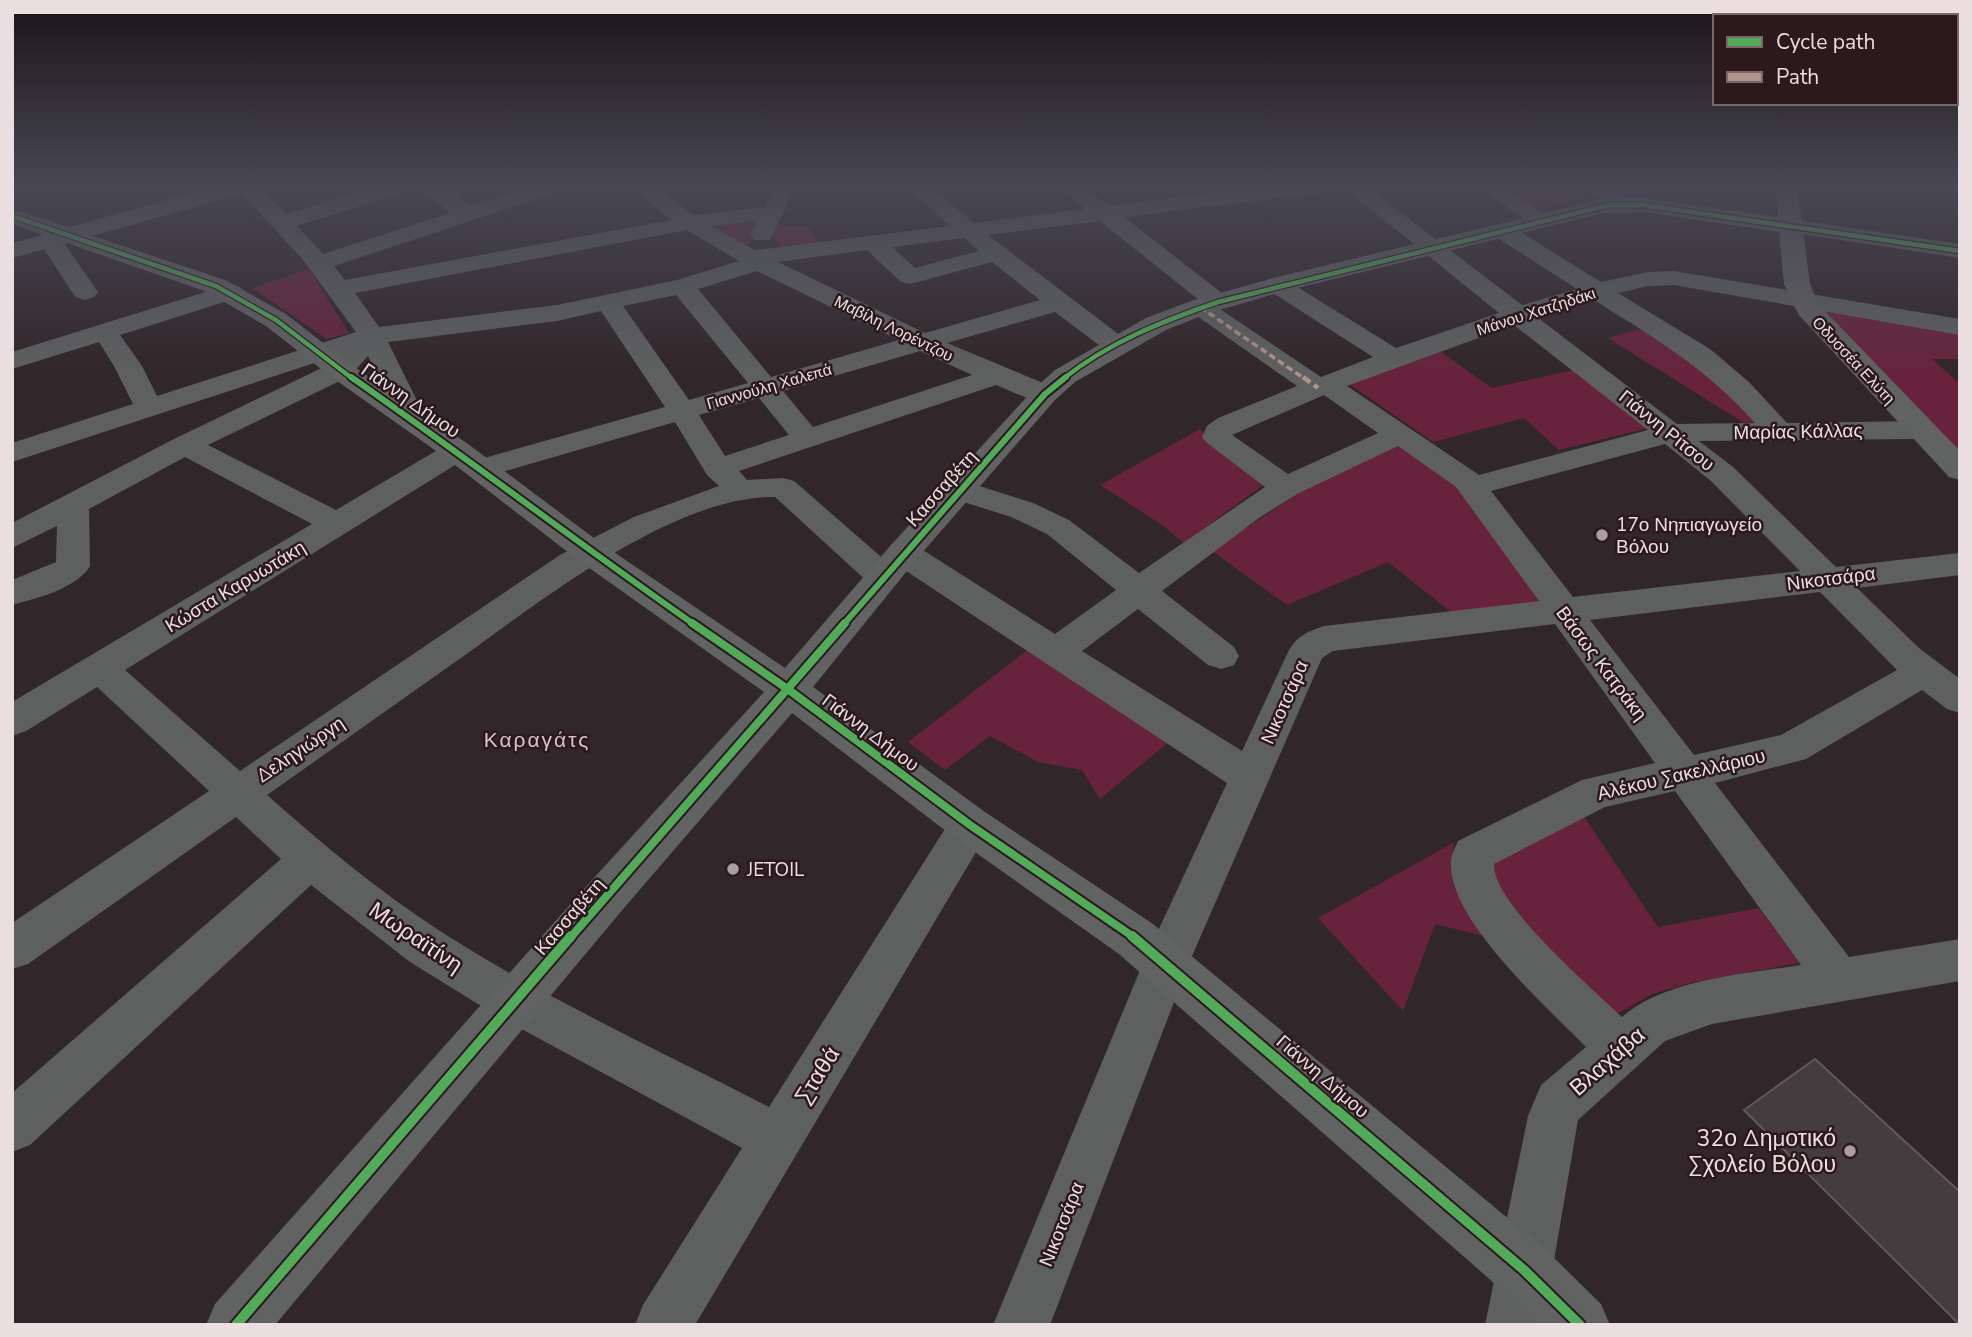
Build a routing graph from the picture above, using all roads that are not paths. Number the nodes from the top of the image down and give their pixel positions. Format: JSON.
{"nodes":[{"id":1,"x":66,"y":248,"type":"edge"},
{"id":2,"x":94,"y":248,"type":"edge"},
{"id":3,"x":306,"y":248,"type":"edge"},
{"id":4,"x":365,"y":248,"type":"edge"},
{"id":5,"x":558,"y":248,"type":"edge"},
{"id":6,"x":735,"y":248,"type":"edge"},
{"id":7,"x":760,"y":248,"type":"edge"},
{"id":8,"x":836,"y":248,"type":"edge"},
{"id":9,"x":879,"y":248,"type":"edge"},
{"id":10,"x":989,"y":248,"type":"edge"},
{"id":11,"x":1143,"y":248,"type":"edge"},
{"id":12,"x":1426,"y":248,"type":"edge"},
{"id":13,"x":1434,"y":248,"type":"edge"},
{"id":14,"x":1530,"y":248,"type":"edge"},
{"id":15,"x":1793,"y":248,"type":"edge"},
{"id":16,"x":1942,"y":248,"type":"edge"},
{"id":17,"x":1960,"y":251,"type":"edge"},
{"id":18,"x":996,"y":254,"type":"junction"},
{"id":19,"x":756,"y":260,"type":"junction"},
{"id":20,"x":320,"y":263,"type":"junction"},
{"id":21,"x":1277,"y":285,"type":"junction"},
{"id":22,"x":682,"y":286,"type":"junction"},
{"id":23,"x":339,"y":289,"type":"junction"},
{"id":24,"x":1598,"y":291,"type":"junction"},
{"id":25,"x":85,"y":292,"type":"dead end"},
{"id":26,"x":231,"y":292,"type":"junction"},
{"id":27,"x":1802,"y":299,"type":"junction"},
{"id":28,"x":608,"y":303,"type":"junction"},
{"id":29,"x":1058,"y":303,"type":"junction"},
{"id":30,"x":1209,"y":305,"type":"junction"},
{"id":31,"x":1520,"y":313,"type":"junction"},
{"id":32,"x":1960,"y":327,"type":"edge"},
{"id":33,"x":105,"y":332,"type":"junction"},
{"id":34,"x":371,"y":336,"type":"junction"},
{"id":35,"x":923,"y":342,"type":"junction"},
{"id":36,"x":1116,"y":345,"type":"junction"},
{"id":37,"x":1395,"y":359,"type":"junction"},
{"id":38,"x":12,"y":361,"type":"edge"},
{"id":39,"x":329,"y":361,"type":"junction"},
{"id":40,"x":995,"y":376,"type":"junction"},
{"id":41,"x":766,"y":386,"type":"junction"},
{"id":42,"x":1323,"y":386,"type":"junction"},
{"id":43,"x":1045,"y":394,"type":"junction"},
{"id":44,"x":149,"y":408,"type":"junction"},
{"id":45,"x":683,"y":412,"type":"junction"},
{"id":46,"x":412,"y":421,"type":"junction"},
{"id":47,"x":1920,"y":430,"type":"junction"},
{"id":48,"x":1778,"y":431,"type":"junction"},
{"id":49,"x":1672,"y":433,"type":"junction"},
{"id":50,"x":1400,"y":434,"type":"junction"},
{"id":51,"x":808,"y":439,"type":"junction"},
{"id":52,"x":185,"y":445,"type":"junction"},
{"id":53,"x":12,"y":453,"type":"edge"},
{"id":54,"x":469,"y":460,"type":"junction"},
{"id":55,"x":718,"y":468,"type":"junction"},
{"id":56,"x":1960,"y":470,"type":"edge"},
{"id":57,"x":1286,"y":486,"type":"junction"},
{"id":58,"x":1472,"y":486,"type":"junction"},
{"id":59,"x":741,"y":490,"type":"junction"},
{"id":60,"x":959,"y":490,"type":"junction"},
{"id":61,"x":73,"y":505,"type":"junction"},
{"id":62,"x":337,"y":524,"type":"junction"},
{"id":63,"x":12,"y":537,"type":"edge"},
{"id":64,"x":590,"y":552,"type":"junction"},
{"id":65,"x":1960,"y":564,"type":"edge"},
{"id":66,"x":893,"y":565,"type":"junction"},
{"id":67,"x":1826,"y":579,"type":"junction"},
{"id":68,"x":1139,"y":589,"type":"junction"},
{"id":69,"x":12,"y":593,"type":"edge"},
{"id":70,"x":1563,"y":611,"type":"junction"},
{"id":71,"x":1056,"y":650,"type":"junction"},
{"id":72,"x":1221,"y":656,"type":"dead end"},
{"id":73,"x":101,"y":668,"type":"junction"},
{"id":74,"x":1923,"y":672,"type":"junction"},
{"id":75,"x":789,"y":690,"type":"junction"},
{"id":76,"x":1960,"y":699,"type":"edge"},
{"id":77,"x":12,"y":721,"type":"edge"},
{"id":78,"x":1684,"y":771,"type":"junction"},
{"id":79,"x":1250,"y":777,"type":"junction"},
{"id":80,"x":238,"y":791,"type":"junction"},
{"id":81,"x":970,"y":825,"type":"junction"},
{"id":82,"x":310,"y":859,"type":"junction"},
{"id":83,"x":12,"y":949,"type":"edge"},
{"id":84,"x":1960,"y":960,"type":"edge"},
{"id":85,"x":1166,"y":963,"type":"junction"},
{"id":86,"x":1840,"y":982,"type":"junction"},
{"id":87,"x":516,"y":1001,"type":"junction"},
{"id":88,"x":1620,"y":1049,"type":"junction"},
{"id":89,"x":12,"y":1127,"type":"edge"},
{"id":90,"x":778,"y":1139,"type":"junction"},
{"id":91,"x":1524,"y":1270,"type":"junction"},
{"id":92,"x":236,"y":1325,"type":"edge"},
{"id":93,"x":663,"y":1325,"type":"edge"},
{"id":94,"x":1021,"y":1325,"type":"edge"},
{"id":95,"x":1514,"y":1325,"type":"edge"},
{"id":96,"x":1580,"y":1325,"type":"edge"}],
"edges":[{"from":1,"to":25,"type":"street"},
{"from":2,"to":26,"type":"street","name":"Γιάννη Δήμου"},
{"from":3,"to":20,"type":"street"},
{"from":4,"to":20,"type":"street"},
{"from":5,"to":23,"type":"street"},
{"from":6,"to":19,"type":"street","name":"Μαβίλη Λορέντζου"},
{"from":7,"to":19,"type":"street"},
{"from":8,"to":19,"type":"street"},
{"from":9,"to":18,"type":"street"},
{"from":10,"to":18,"type":"street"},
{"from":11,"to":30,"type":"street","name":"Βάσως Κατράκη"},
{"from":12,"to":21,"type":"street","name":"Κασσαβέτη"},
{"from":13,"to":31,"type":"street","name":"Γιάννη Ρίτσου"},
{"from":14,"to":24,"type":"street"},
{"from":15,"to":27,"type":"street","name":"Οδυσσέα Ελύτη"},
{"from":16,"to":17,"type":"street","name":"Κασσαβέτη"},
{"from":18,"to":29,"type":"street"},
{"from":19,"to":22,"type":"street"},
{"from":19,"to":35,"type":"street","name":"Μαβίλη Λορέντζου"},
{"from":20,"to":23,"type":"street"},
{"from":21,"to":30,"type":"street","name":"Κασσαβέτη"},
{"from":21,"to":37,"type":"street"},
{"from":22,"to":28,"type":"street"},
{"from":22,"to":41,"type":"street"},
{"from":23,"to":34,"type":"street"},
{"from":24,"to":27,"type":"street","name":"Μάνου Χατζηδάκι"},
{"from":24,"to":31,"type":"street","name":"Μάνου Χατζηδάκι"},
{"from":24,"to":48,"type":"street"},
{"from":26,"to":33,"type":"street"},
{"from":26,"to":39,"type":"street","name":"Γιάννη Δήμου"},
{"from":27,"to":32,"type":"street","name":"Μάνου Χατζηδάκι"},
{"from":27,"to":47,"type":"street","name":"Οδυσσέα Ελύτη"},
{"from":28,"to":34,"type":"street"},
{"from":28,"to":45,"type":"street"},
{"from":29,"to":35,"type":"street","name":"Γιαννούλη Χαλεπά"},
{"from":29,"to":36,"type":"street"},
{"from":30,"to":36,"type":"street","name":"Κασσαβέτη"},
{"from":30,"to":42,"type":"street","name":"Βάσως Κατράκη"},
{"from":31,"to":37,"type":"street","name":"Μάνου Χατζηδάκι"},
{"from":31,"to":49,"type":"street","name":"Γιάννη Ρίτσου"},
{"from":33,"to":38,"type":"street"},
{"from":33,"to":44,"type":"street"},
{"from":34,"to":39,"type":"street"},
{"from":34,"to":46,"type":"street"},
{"from":35,"to":40,"type":"street","name":"Μαβίλη Λορέντζου"},
{"from":35,"to":41,"type":"street","name":"Γιαννούλη Χαλεπά"},
{"from":36,"to":43,"type":"street","name":"Κασσαβέτη"},
{"from":37,"to":42,"type":"street","name":"Μάνου Χατζηδάκι"},
{"from":39,"to":44,"type":"street"},
{"from":39,"to":46,"type":"street","name":"Γιάννη Δήμου"},
{"from":39,"to":52,"type":"street"},
{"from":40,"to":43,"type":"street","name":"Μαβίλη Λορέντζου"},
{"from":40,"to":51,"type":"street"},
{"from":41,"to":45,"type":"street","name":"Γιαννούλη Χαλεπά"},
{"from":41,"to":51,"type":"street"},
{"from":42,"to":50,"type":"street","name":"Βάσως Κατράκη"},
{"from":42,"to":57,"type":"street","name":"Μάνου Χατζηδάκι"},
{"from":43,"to":60,"type":"street","name":"Κασσαβέτη"},
{"from":44,"to":53,"type":"street"},
{"from":45,"to":54,"type":"street","name":"Γιαννούλη Χαλεπά"},
{"from":45,"to":55,"type":"street"},
{"from":46,"to":54,"type":"street","name":"Γιάννη Δήμου"},
{"from":47,"to":48,"type":"street","name":"Μαρίας Κάλλας"},
{"from":47,"to":56,"type":"street","name":"Οδυσσέα Ελύτη"},
{"from":48,"to":49,"type":"street","name":"Μαρίας Κάλλας"},
{"from":49,"to":58,"type":"street","name":"Μαρίας Κάλλας"},
{"from":49,"to":67,"type":"street","name":"Γιάννη Ρίτσου"},
{"from":50,"to":57,"type":"street"},
{"from":50,"to":58,"type":"street","name":"Βάσως Κατράκη"},
{"from":51,"to":55,"type":"street"},
{"from":52,"to":61,"type":"street"},
{"from":52,"to":62,"type":"street"},
{"from":54,"to":62,"type":"street","name":"Κώστα Καρυωτάκη"},
{"from":54,"to":64,"type":"street","name":"Γιάννη Δήμου"},
{"from":55,"to":59,"type":"street"},
{"from":57,"to":68,"type":"street"},
{"from":58,"to":70,"type":"street","name":"Βάσως Κατράκη"},
{"from":59,"to":64,"type":"street"},
{"from":59,"to":66,"type":"street"},
{"from":60,"to":66,"type":"street","name":"Κασσαβέτη"},
{"from":60,"to":68,"type":"street"},
{"from":61,"to":63,"type":"street"},
{"from":61,"to":69,"type":"street"},
{"from":62,"to":73,"type":"street","name":"Κώστα Καρυωτάκη"},
{"from":64,"to":75,"type":"street","name":"Γιάννη Δήμου"},
{"from":64,"to":80,"type":"street","name":"Δεληγιώργη"},
{"from":65,"to":67,"type":"street","name":"Νικοτσάρα"},
{"from":66,"to":71,"type":"street"},
{"from":66,"to":75,"type":"street","name":"Κασσαβέτη"},
{"from":67,"to":70,"type":"street","name":"Νικοτσάρα"},
{"from":67,"to":74,"type":"street","name":"Γιάννη Ρίτσου"},
{"from":68,"to":71,"type":"street"},
{"from":68,"to":72,"type":"street"},
{"from":70,"to":78,"type":"street","name":"Βάσως Κατράκη"},
{"from":70,"to":79,"type":"street","name":"Νικοτσάρα"},
{"from":71,"to":79,"type":"street"},
{"from":73,"to":77,"type":"street","name":"Κώστα Καρυωτάκη"},
{"from":73,"to":80,"type":"street","name":"Μωραϊτίνη"},
{"from":74,"to":76,"type":"street","name":"Γιάννη Ρίτσου"},
{"from":74,"to":78,"type":"street","name":"Αλέκου Σακελλάριου"},
{"from":75,"to":81,"type":"street","name":"Γιάννη Δήμου"},
{"from":75,"to":87,"type":"street","name":"Κασσαβέτη"},
{"from":78,"to":86,"type":"street","name":"Βάσως Κατράκη"},
{"from":78,"to":88,"type":"street","name":"Αλέκου Σακελλάριου"},
{"from":79,"to":85,"type":"street","name":"Νικοτσάρα"},
{"from":80,"to":82,"type":"street","name":"Μωραϊτίνη"},
{"from":80,"to":83,"type":"street","name":"Δεληγιώργη"},
{"from":81,"to":85,"type":"street","name":"Γιάννη Δήμου"},
{"from":81,"to":90,"type":"street","name":"Σταθά"},
{"from":82,"to":87,"type":"street","name":"Μωραϊτίνη"},
{"from":82,"to":89,"type":"street"},
{"from":84,"to":86,"type":"street","name":"Βλαχάβα"},
{"from":85,"to":91,"type":"street","name":"Γιάννη Δήμου"},
{"from":85,"to":94,"type":"street","name":"Νικοτσάρα"},
{"from":86,"to":88,"type":"street","name":"Βλαχάβα"},
{"from":87,"to":90,"type":"street","name":"Μωραϊτίνη"},
{"from":87,"to":92,"type":"street","name":"Κασσαβέτη"},
{"from":88,"to":91,"type":"street","name":"Βλαχάβα"},
{"from":90,"to":93,"type":"street","name":"Σταθά"},
{"from":91,"to":95,"type":"street","name":"Βλαχάβα"},
{"from":91,"to":96,"type":"street","name":"Γιάννη Δήμου"}]}
